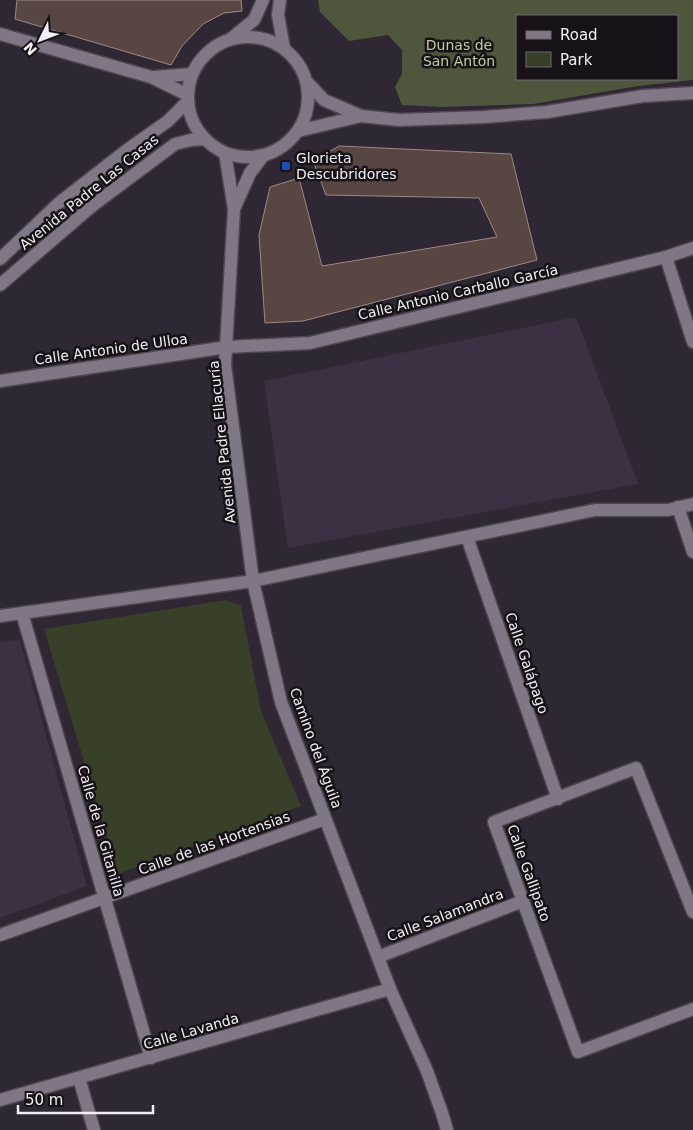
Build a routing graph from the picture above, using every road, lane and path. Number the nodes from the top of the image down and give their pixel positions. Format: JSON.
{"nodes":[{"id":1,"x":263,"y":0,"type":"edge"},
{"id":2,"x":280,"y":0,"type":"edge"},
{"id":3,"x":0,"y":34,"type":"edge"},
{"id":4,"x":231,"y":39,"type":"junction"},
{"id":5,"x":284,"y":48,"type":"junction"},
{"id":6,"x":192,"y":74,"type":"junction"},
{"id":7,"x":151,"y":77,"type":"junction"},
{"id":8,"x":307,"y":82,"type":"junction"},
{"id":9,"x":693,"y":93,"type":"edge"},
{"id":10,"x":188,"y":98,"type":"junction"},
{"id":11,"x":362,"y":116,"type":"junction"},
{"id":12,"x":298,"y":130,"type":"junction"},
{"id":13,"x":205,"y":139,"type":"junction"},
{"id":14,"x":225,"y":153,"type":"junction"},
{"id":15,"x":262,"y":156,"type":"junction"},
{"id":16,"x":234,"y":209,"type":"junction"},
{"id":17,"x":693,"y":248,"type":"edge"},
{"id":18,"x":666,"y":257,"type":"junction"},
{"id":19,"x":0,"y":259,"type":"edge"},
{"id":20,"x":0,"y":285,"type":"edge"},
{"id":21,"x":693,"y":342,"type":"edge"},
{"id":22,"x":227,"y":347,"type":"junction"},
{"id":23,"x":0,"y":381,"type":"edge"},
{"id":24,"x":693,"y":504,"type":"edge"},
{"id":25,"x":678,"y":507,"type":"junction"},
{"id":26,"x":468,"y":537,"type":"junction"},
{"id":27,"x":693,"y":552,"type":"edge"},
{"id":28,"x":253,"y":581,"type":"junction"},
{"id":29,"x":22,"y":613,"type":"junction"},
{"id":30,"x":0,"y":616,"type":"edge"},
{"id":31,"x":558,"y":799,"type":"junction"},
{"id":32,"x":325,"y":819,"type":"junction"},
{"id":33,"x":104,"y":898,"type":"junction"},
{"id":34,"x":523,"y":901,"type":"junction"},
{"id":35,"x":693,"y":912,"type":"edge"},
{"id":36,"x":0,"y":935,"type":"edge"},
{"id":37,"x":378,"y":958,"type":"junction"},
{"id":38,"x":390,"y":990,"type":"junction"},
{"id":39,"x":693,"y":1009,"type":"edge"},
{"id":40,"x":151,"y":1058,"type":"junction"},
{"id":41,"x":79,"y":1078,"type":"junction"},
{"id":42,"x":0,"y":1100,"type":"edge"},
{"id":43,"x":94,"y":1130,"type":"edge"},
{"id":44,"x":447,"y":1130,"type":"edge"}],
"edges":[{"from":1,"to":4,"type":"street"},
{"from":2,"to":5,"type":"street"},
{"from":3,"to":7,"type":"street"},
{"from":4,"to":5,"type":"street"},
{"from":4,"to":6,"type":"street"},
{"from":5,"to":8,"type":"street"},
{"from":6,"to":7,"type":"street"},
{"from":6,"to":10,"type":"street"},
{"from":7,"to":10,"type":"street"},
{"from":8,"to":11,"type":"street"},
{"from":8,"to":12,"type":"street"},
{"from":9,"to":11,"type":"street"},
{"from":10,"to":13,"type":"street"},
{"from":10,"to":19,"type":"street","name":"Avenida Padre Las Casas"},
{"from":11,"to":12,"type":"street"},
{"from":12,"to":15,"type":"street"},
{"from":13,"to":14,"type":"street"},
{"from":13,"to":20,"type":"street","name":"Avenida Padre Las Casas"},
{"from":14,"to":15,"type":"street"},
{"from":14,"to":16,"type":"street"},
{"from":15,"to":16,"type":"street"},
{"from":16,"to":22,"type":"street","name":"Avenida Padre Ellacuría"},
{"from":17,"to":18,"type":"street","name":"Calle Antonio Carballo García"},
{"from":18,"to":21,"type":"street"},
{"from":18,"to":22,"type":"street","name":"Calle Antonio Carballo García"},
{"from":22,"to":23,"type":"street","name":"Calle Antonio de Ulloa"},
{"from":22,"to":28,"type":"street","name":"Avenida Padre Ellacuría"},
{"from":24,"to":25,"type":"street"},
{"from":25,"to":26,"type":"street"},
{"from":25,"to":27,"type":"street"},
{"from":26,"to":28,"type":"street"},
{"from":26,"to":31,"type":"street","name":"Calle Galápago"},
{"from":28,"to":29,"type":"street"},
{"from":28,"to":32,"type":"street","name":"Camino del Águila"},
{"from":29,"to":30,"type":"street"},
{"from":29,"to":33,"type":"street","name":"Calle de la Gitanilla"},
{"from":31,"to":34,"type":"street","name":"Calle Gallipato"},
{"from":31,"to":35,"type":"street","name":"Calle Gallipato"},
{"from":32,"to":33,"type":"street","name":"Calle de las Hortensias"},
{"from":32,"to":37,"type":"street","name":"Camino del Águila"},
{"from":33,"to":36,"type":"street","name":"Calle de las Hortensias"},
{"from":33,"to":40,"type":"street","name":"Calle de la Gitanilla"},
{"from":34,"to":37,"type":"street","name":"Calle Salamandra"},
{"from":34,"to":39,"type":"street","name":"Calle Gallipato"},
{"from":37,"to":38,"type":"street","name":"Camino del Águila"},
{"from":38,"to":40,"type":"street","name":"Calle Lavanda"},
{"from":38,"to":44,"type":"street","name":"Camino del Águila"},
{"from":40,"to":41,"type":"street","name":"Calle Lavanda"},
{"from":41,"to":42,"type":"street","name":"Calle Lavanda"},
{"from":41,"to":43,"type":"street"}]}
